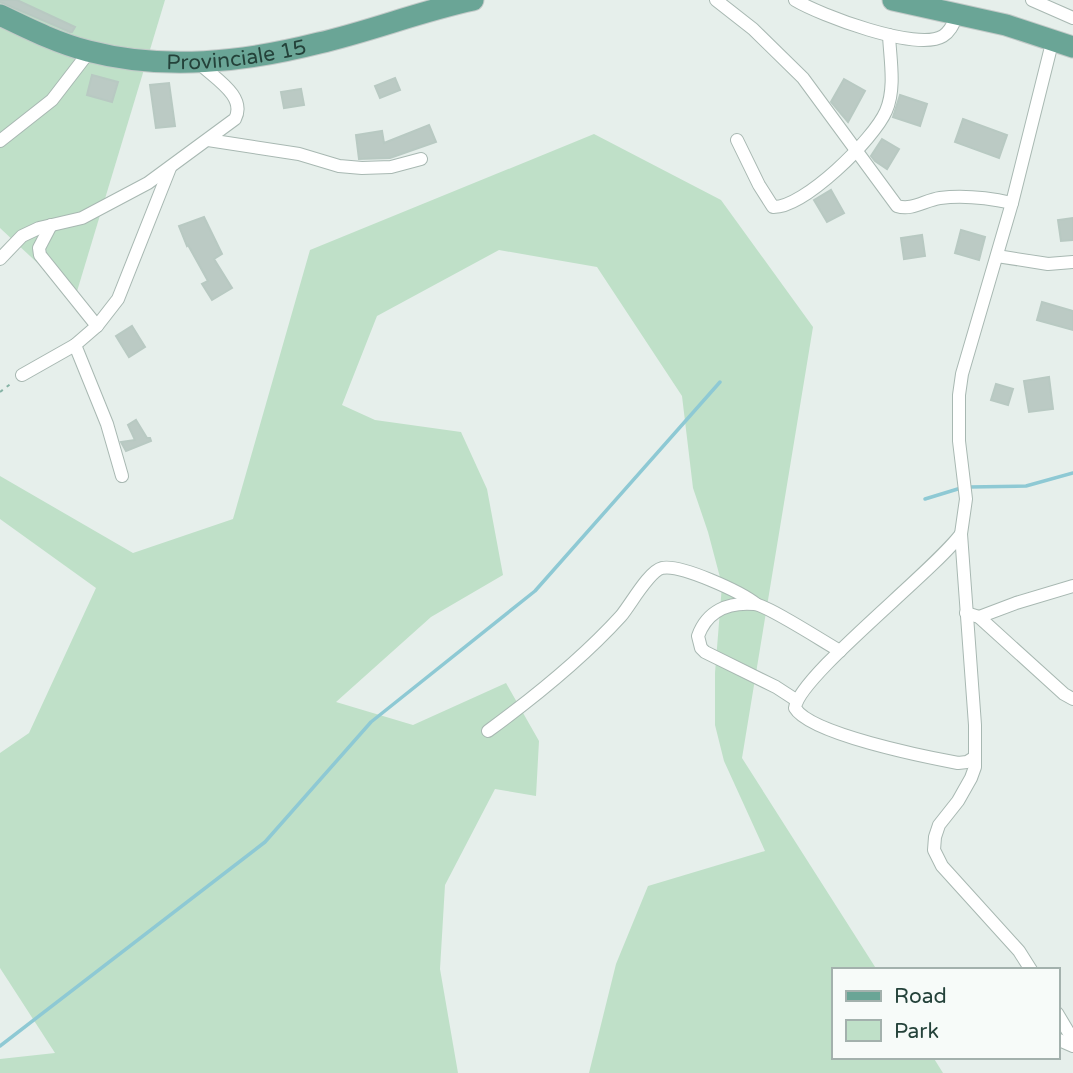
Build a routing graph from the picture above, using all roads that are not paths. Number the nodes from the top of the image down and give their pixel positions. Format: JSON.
{"nodes":[{"id":1,"x":472,"y":0,"type":"edge"},
{"id":2,"x":716,"y":0,"type":"edge"},
{"id":3,"x":795,"y":0,"type":"edge"},
{"id":4,"x":893,"y":0,"type":"edge"},
{"id":5,"x":1032,"y":0,"type":"edge"},
{"id":6,"x":958,"y":14,"type":"junction"},
{"id":7,"x":0,"y":15,"type":"edge"},
{"id":8,"x":1073,"y":18,"type":"edge"},
{"id":9,"x":889,"y":35,"type":"junction"},
{"id":10,"x":1063,"y":43,"type":"edge"},
{"id":11,"x":89,"y":52,"type":"junction"},
{"id":12,"x":199,"y":63,"type":"junction"},
{"id":13,"x":208,"y":139,"type":"junction"},
{"id":14,"x":737,"y":140,"type":"dead end"},
{"id":15,"x":0,"y":141,"type":"edge"},
{"id":16,"x":858,"y":152,"type":"junction"},
{"id":17,"x":421,"y":159,"type":"dead end"},
{"id":18,"x":170,"y":167,"type":"junction"},
{"id":19,"x":1012,"y":203,"type":"junction"},
{"id":20,"x":51,"y":225,"type":"junction"},
{"id":21,"x":997,"y":256,"type":"junction"},
{"id":22,"x":0,"y":259,"type":"edge"},
{"id":23,"x":1073,"y":262,"type":"edge"},
{"id":24,"x":97,"y":326,"type":"junction"},
{"id":25,"x":75,"y":345,"type":"junction"},
{"id":26,"x":22,"y":375,"type":"road end"},
{"id":27,"x":122,"y":476,"type":"dead end"},
{"id":28,"x":961,"y":534,"type":"junction"},
{"id":29,"x":1073,"y":586,"type":"edge"},
{"id":30,"x":756,"y":604,"type":"junction"},
{"id":31,"x":973,"y":615,"type":"junction"},
{"id":32,"x":840,"y":650,"type":"junction"},
{"id":33,"x":1073,"y":699,"type":"edge"},
{"id":34,"x":796,"y":700,"type":"junction"},
{"id":35,"x":488,"y":732,"type":"dead end"},
{"id":36,"x":975,"y":757,"type":"junction"},
{"id":37,"x":1030,"y":968,"type":"edge"},
{"id":38,"x":1059,"y":1016,"type":"edge"},
{"id":39,"x":1073,"y":1040,"type":"edge"}],
"edges":[{"from":1,"to":12,"type":"main road","name":"Provinciale 15"},
{"from":2,"to":16,"type":"street"},
{"from":3,"to":9,"type":"street"},
{"from":4,"to":6,"type":"main road"},
{"from":5,"to":8,"type":"street"},
{"from":6,"to":9,"type":"street"},
{"from":6,"to":10,"type":"main road"},
{"from":7,"to":11,"type":"main road","name":"Provinciale 15"},
{"from":9,"to":16,"type":"street"},
{"from":10,"to":19,"type":"street"},
{"from":11,"to":12,"type":"main road","name":"Provinciale 15"},
{"from":11,"to":15,"type":"street"},
{"from":12,"to":13,"type":"street"},
{"from":13,"to":17,"type":"street"},
{"from":13,"to":18,"type":"street"},
{"from":14,"to":16,"type":"street"},
{"from":16,"to":19,"type":"street"},
{"from":18,"to":20,"type":"street"},
{"from":18,"to":24,"type":"street"},
{"from":19,"to":21,"type":"street"},
{"from":20,"to":22,"type":"street"},
{"from":20,"to":24,"type":"street"},
{"from":21,"to":23,"type":"street"},
{"from":21,"to":28,"type":"street"},
{"from":24,"to":25,"type":"street"},
{"from":25,"to":26,"type":"street"},
{"from":25,"to":27,"type":"street"},
{"from":28,"to":31,"type":"street"},
{"from":28,"to":32,"type":"street"},
{"from":29,"to":31,"type":"street"},
{"from":30,"to":32,"type":"street"},
{"from":30,"to":34,"type":"street"},
{"from":30,"to":35,"type":"street"},
{"from":31,"to":33,"type":"street"},
{"from":31,"to":36,"type":"street"},
{"from":32,"to":34,"type":"street"},
{"from":34,"to":36,"type":"street"},
{"from":36,"to":37,"type":"street"},
{"from":38,"to":39,"type":"street"}]}
